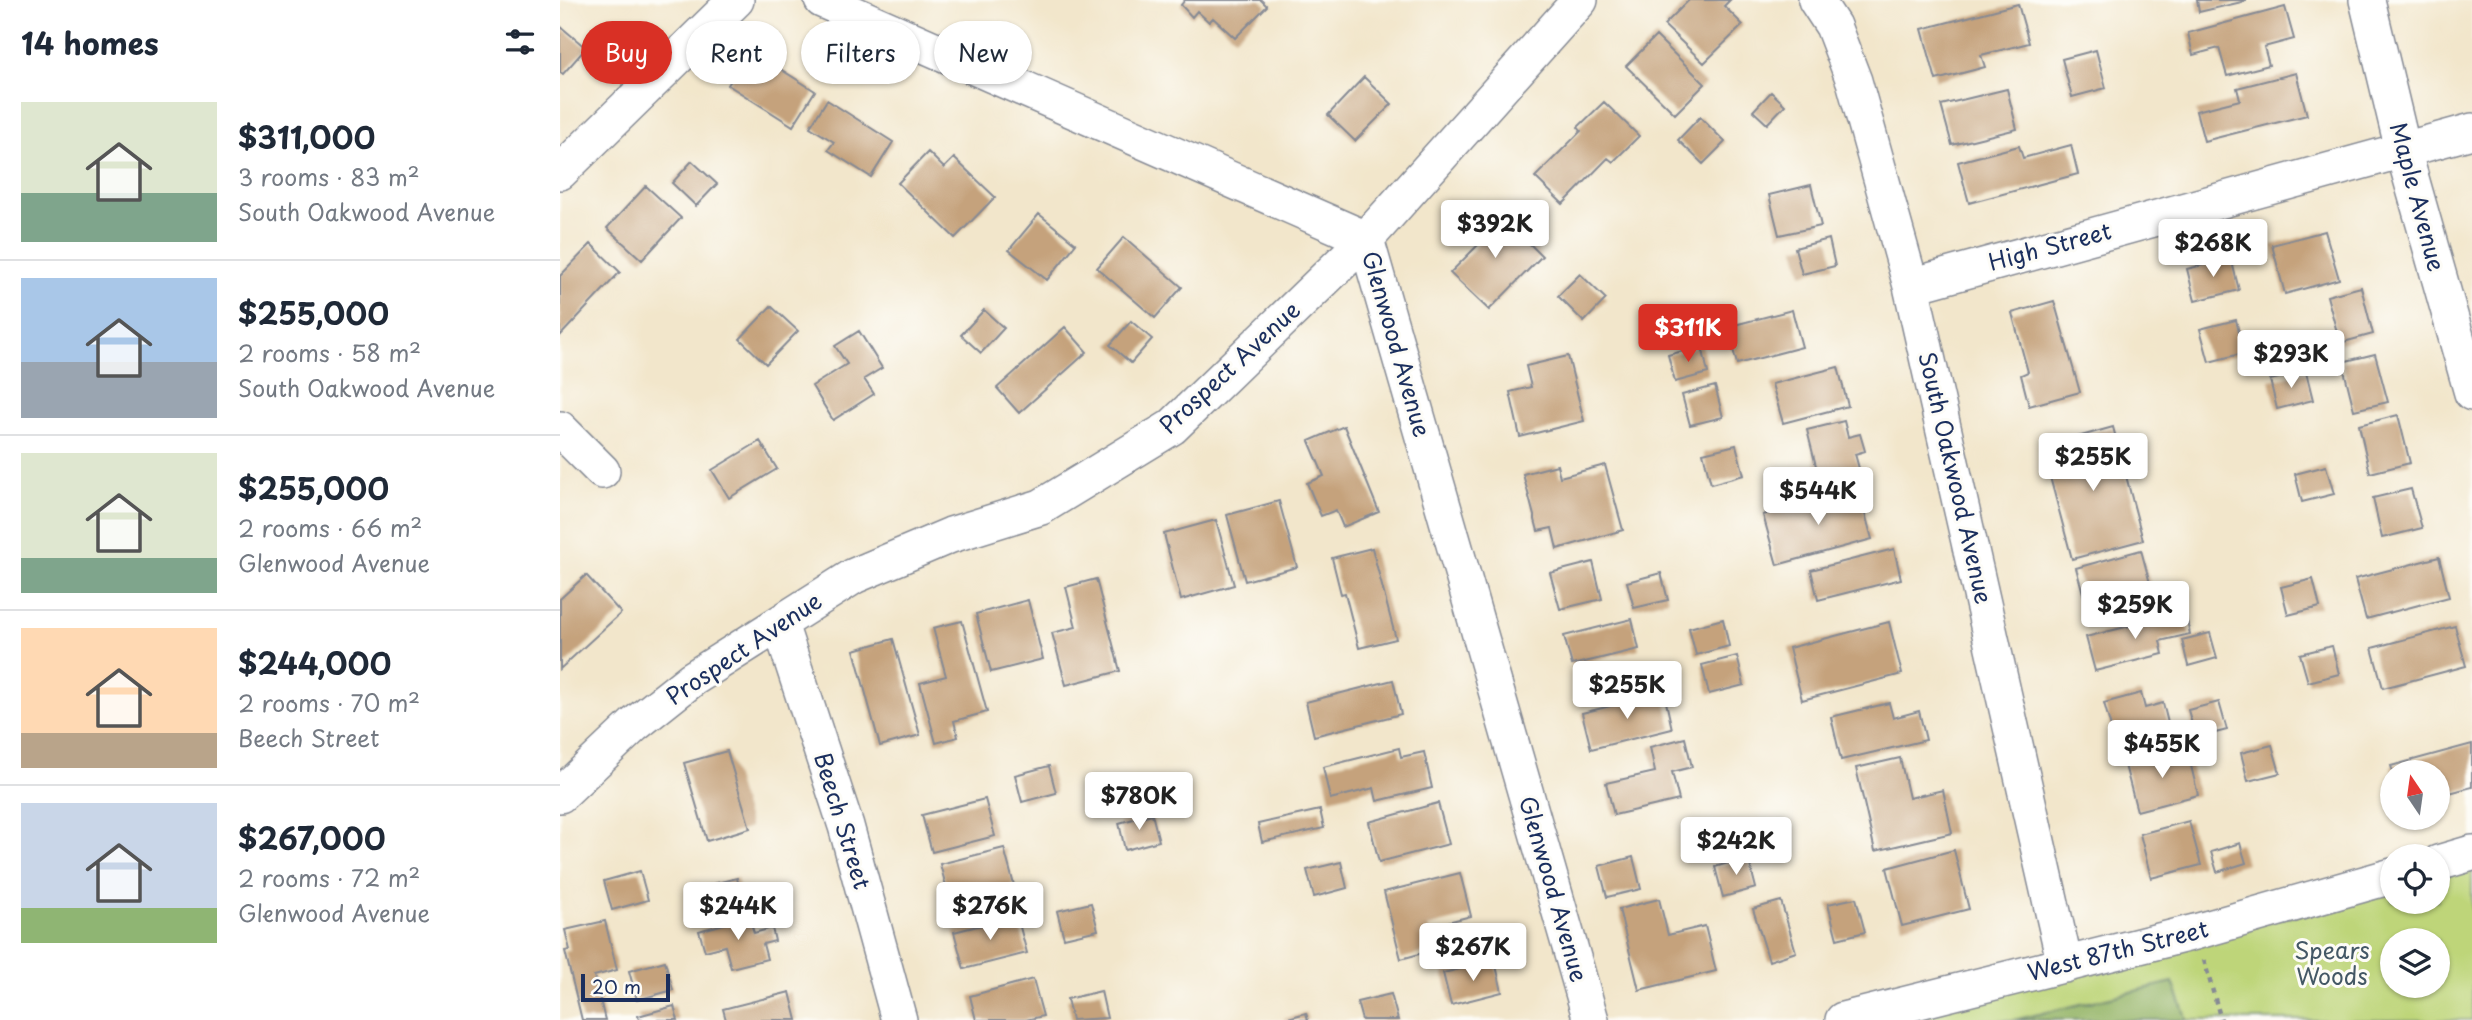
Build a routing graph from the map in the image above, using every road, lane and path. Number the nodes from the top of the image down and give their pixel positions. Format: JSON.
{"nodes":[{"id":1,"x":736,"y":0,"type":"edge"},
{"id":2,"x":822,"y":0,"type":"edge"},
{"id":3,"x":1580,"y":0,"type":"edge"},
{"id":4,"x":1816,"y":0,"type":"edge"},
{"id":5,"x":2367,"y":0,"type":"edge"},
{"id":6,"x":2472,"y":131,"type":"edge"},
{"id":7,"x":2403,"y":150,"type":"junction"},
{"id":8,"x":560,"y":172,"type":"edge"},
{"id":9,"x":1366,"y":239,"type":"junction"},
{"id":10,"x":1911,"y":286,"type":"junction"},
{"id":11,"x":2472,"y":393,"type":"edge"},
{"id":12,"x":560,"y":429,"type":"edge"},
{"id":13,"x":602,"y":471,"type":"dead end"},
{"id":14,"x":780,"y":624,"type":"junction"},
{"id":15,"x":560,"y":795,"type":"edge"},
{"id":16,"x":2472,"y":853,"type":"edge"},
{"id":17,"x":2450,"y":859,"type":"edge"},
{"id":18,"x":2380,"y":879,"type":"edge"},
{"id":19,"x":2195,"y":932,"type":"junction"},
{"id":20,"x":2065,"y":965,"type":"junction"},
{"id":21,"x":899,"y":1020,"type":"edge"},
{"id":22,"x":1591,"y":1020,"type":"edge"},
{"id":23,"x":1843,"y":1020,"type":"edge"},
{"id":24,"x":2221,"y":1020,"type":"edge"}],
"edges":[{"from":1,"to":8,"type":"street"},
{"from":2,"to":9,"type":"street","name":"Glenwood Avenue"},
{"from":3,"to":9,"type":"street","name":"Prospect Avenue"},
{"from":4,"to":10,"type":"street","name":"South Oakwood Avenue"},
{"from":5,"to":7,"type":"street","name":"Maple Avenue"},
{"from":6,"to":7,"type":"street","name":"High Street"},
{"from":7,"to":10,"type":"street","name":"High Street"},
{"from":7,"to":11,"type":"street","name":"Maple Avenue"},
{"from":9,"to":14,"type":"street","name":"Prospect Avenue"},
{"from":9,"to":22,"type":"street","name":"Glenwood Avenue"},
{"from":10,"to":20,"type":"street","name":"South Oakwood Avenue"},
{"from":12,"to":13,"type":"street"},
{"from":14,"to":15,"type":"street","name":"Prospect Avenue"},
{"from":14,"to":21,"type":"street","name":"Beech Street"},
{"from":16,"to":17,"type":"street"},
{"from":18,"to":19,"type":"street","name":"West 87th Street"},
{"from":19,"to":20,"type":"street","name":"West 87th Street"},
{"from":19,"to":24,"type":"path"},
{"from":20,"to":23,"type":"street","name":"West 87th Street"}]}
